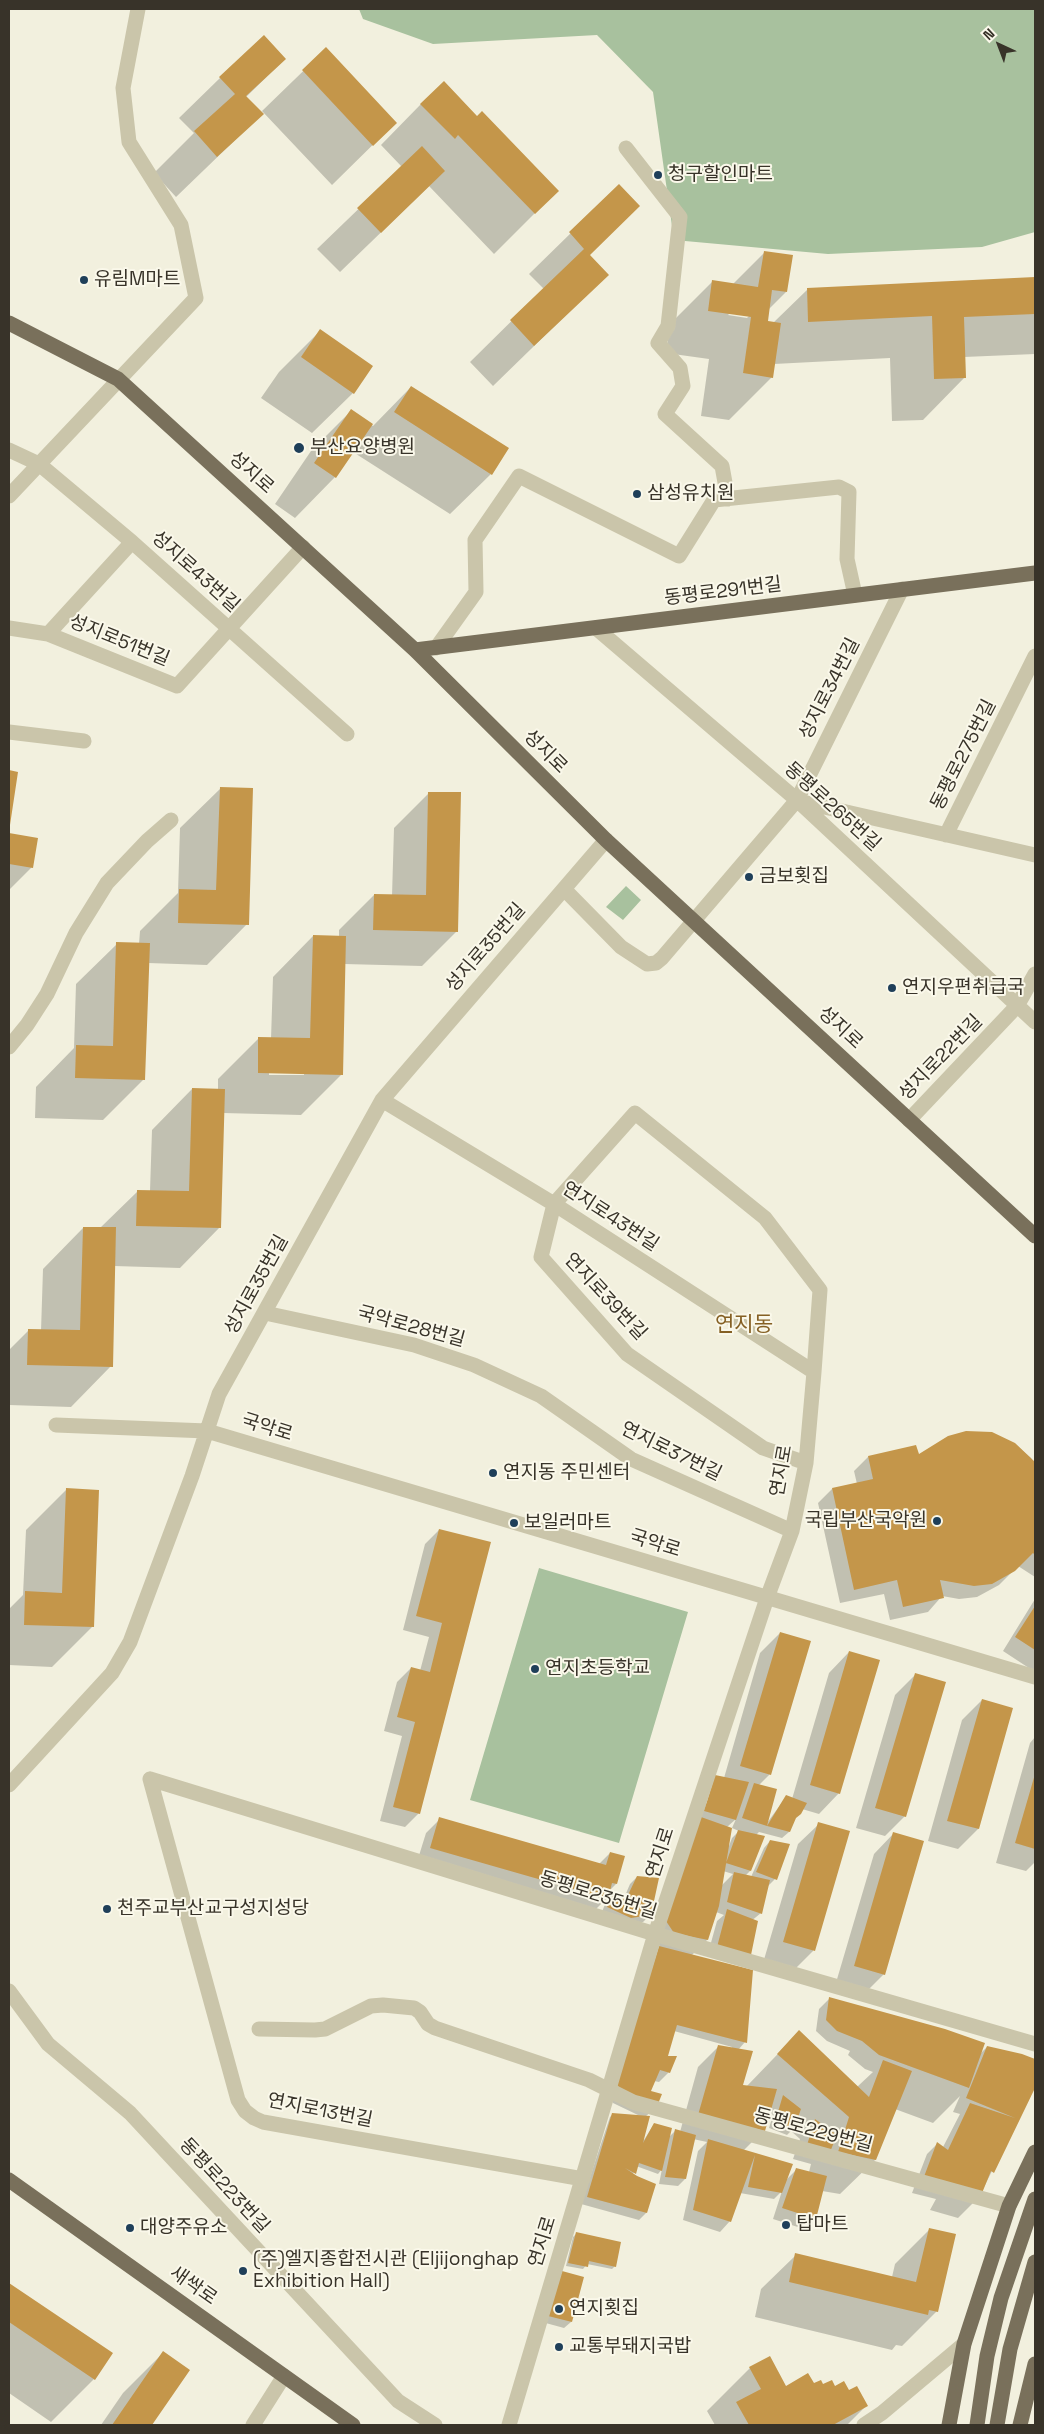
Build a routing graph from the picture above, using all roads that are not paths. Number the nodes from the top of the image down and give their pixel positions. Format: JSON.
{"nodes":[{"id":1,"x":138,"y":9,"type":"edge"},
{"id":2,"x":626,"y":148,"type":"dead end"},
{"id":3,"x":9,"y":323,"type":"edge"},
{"id":4,"x":118,"y":379,"type":"junction"},
{"id":5,"x":9,"y":450,"type":"edge"},
{"id":6,"x":38,"y":464,"type":"junction"},
{"id":7,"x":9,"y":496,"type":"edge"},
{"id":8,"x":728,"y":499,"type":"junction"},
{"id":9,"x":132,"y":542,"type":"junction"},
{"id":10,"x":303,"y":547,"type":"junction"},
{"id":11,"x":1035,"y":573,"type":"edge"},
{"id":12,"x":902,"y":589,"type":"junction"},
{"id":13,"x":855,"y":595,"type":"junction"},
{"id":14,"x":9,"y":628,"type":"edge"},
{"id":15,"x":596,"y":628,"type":"junction"},
{"id":16,"x":228,"y":629,"type":"junction"},
{"id":17,"x":48,"y":634,"type":"junction"},
{"id":18,"x":436,"y":648,"type":"junction"},
{"id":19,"x":415,"y":650,"type":"junction"},
{"id":20,"x":1035,"y":656,"type":"edge"},
{"id":21,"x":9,"y":732,"type":"edge"},
{"id":22,"x":347,"y":734,"type":"dead end"},
{"id":23,"x":84,"y":742,"type":"dead end"},
{"id":24,"x":797,"y":800,"type":"junction"},
{"id":25,"x":170,"y":820,"type":"dead end"},
{"id":26,"x":946,"y":835,"type":"junction"},
{"id":27,"x":606,"y":840,"type":"junction"},
{"id":28,"x":1035,"y":855,"type":"edge"},
{"id":29,"x":564,"y":889,"type":"junction"},
{"id":30,"x":693,"y":920,"type":"junction"},
{"id":31,"x":1035,"y":974,"type":"edge"},
{"id":32,"x":1017,"y":1006,"type":"junction"},
{"id":33,"x":1035,"y":1022,"type":"edge"},
{"id":34,"x":9,"y":1047,"type":"edge"},
{"id":35,"x":382,"y":1100,"type":"junction"},
{"id":36,"x":909,"y":1120,"type":"junction"},
{"id":37,"x":554,"y":1204,"type":"junction"},
{"id":38,"x":1035,"y":1236,"type":"edge"},
{"id":39,"x":820,"y":1290,"type":"joint"},
{"id":40,"x":265,"y":1313,"type":"junction"},
{"id":41,"x":814,"y":1372,"type":"junction"},
{"id":42,"x":541,"y":1396,"type":"joint"},
{"id":43,"x":56,"y":1425,"type":"dead end"},
{"id":44,"x":207,"y":1431,"type":"junction"},
{"id":45,"x":806,"y":1463,"type":"junction"},
{"id":46,"x":792,"y":1531,"type":"junction"},
{"id":47,"x":767,"y":1598,"type":"junction"},
{"id":48,"x":1035,"y":1677,"type":"edge"},
{"id":49,"x":150,"y":1779,"type":"joint"},
{"id":50,"x":9,"y":1785,"type":"edge"},
{"id":51,"x":655,"y":1934,"type":"junction"},
{"id":52,"x":9,"y":1991,"type":"edge"},
{"id":53,"x":259,"y":2029,"type":"dead end"},
{"id":54,"x":1035,"y":2044,"type":"edge"},
{"id":55,"x":609,"y":2091,"type":"junction"},
{"id":56,"x":1035,"y":2152,"type":"edge"},
{"id":57,"x":582,"y":2179,"type":"junction"},
{"id":58,"x":9,"y":2180,"type":"edge"},
{"id":59,"x":1035,"y":2199,"type":"edge"},
{"id":60,"x":1009,"y":2206,"type":"junction"},
{"id":61,"x":1035,"y":2262,"type":"edge"},
{"id":62,"x":964,"y":2344,"type":"junction"},
{"id":63,"x":1035,"y":2364,"type":"edge"},
{"id":64,"x":284,"y":2376,"type":"junction"},
{"id":65,"x":253,"y":2425,"type":"edge"},
{"id":66,"x":353,"y":2425,"type":"edge"},
{"id":67,"x":435,"y":2425,"type":"edge"},
{"id":68,"x":509,"y":2425,"type":"edge"},
{"id":69,"x":864,"y":2425,"type":"edge"},
{"id":70,"x":949,"y":2425,"type":"edge"},
{"id":71,"x":977,"y":2425,"type":"edge"},
{"id":72,"x":997,"y":2425,"type":"edge"},
{"id":73,"x":1020,"y":2425,"type":"edge"}],
"edges":[{"from":1,"to":4,"type":"street"},
{"from":2,"to":8,"type":"street"},
{"from":3,"to":4,"type":"main road","name":"성지로"},
{"from":4,"to":6,"type":"street"},
{"from":4,"to":10,"type":"main road","name":"성지로"},
{"from":5,"to":6,"type":"street","name":"성지로43번길"},
{"from":6,"to":7,"type":"street"},
{"from":6,"to":9,"type":"street","name":"성지로43번길"},
{"from":8,"to":13,"type":"street"},
{"from":8,"to":18,"type":"street"},
{"from":9,"to":16,"type":"street","name":"성지로43번길"},
{"from":9,"to":17,"type":"street"},
{"from":10,"to":16,"type":"street","name":"성지로51번길"},
{"from":10,"to":19,"type":"main road","name":"성지로"},
{"from":11,"to":12,"type":"main road","name":"동평로291번길"},
{"from":12,"to":13,"type":"main road","name":"동평로291번길"},
{"from":12,"to":24,"type":"street","name":"성지로34번길"},
{"from":13,"to":15,"type":"main road","name":"동평로291번길"},
{"from":14,"to":17,"type":"street","name":"성지로51번길"},
{"from":15,"to":18,"type":"main road","name":"동평로291번길"},
{"from":15,"to":24,"type":"street","name":"동평로265번길"},
{"from":16,"to":17,"type":"street","name":"성지로51번길"},
{"from":16,"to":22,"type":"street","name":"성지로43번길"},
{"from":18,"to":19,"type":"main road","name":"동평로291번길"},
{"from":19,"to":27,"type":"main road","name":"성지로"},
{"from":20,"to":26,"type":"street","name":"동평로275번길"},
{"from":21,"to":23,"type":"street"},
{"from":24,"to":26,"type":"street","name":"동평로275번길"},
{"from":24,"to":30,"type":"street","name":"성지로34번길"},
{"from":24,"to":32,"type":"street","name":"동평로265번길"},
{"from":25,"to":34,"type":"street"},
{"from":26,"to":28,"type":"street","name":"동평로275번길"},
{"from":27,"to":29,"type":"street","name":"성지로35번길"},
{"from":27,"to":30,"type":"main road","name":"성지로"},
{"from":29,"to":30,"type":"street","name":"성지로34번길"},
{"from":29,"to":35,"type":"street","name":"성지로35번길"},
{"from":30,"to":36,"type":"main road","name":"성지로"},
{"from":31,"to":32,"type":"street","name":"성지로22번길"},
{"from":32,"to":33,"type":"street","name":"동평로265번길"},
{"from":32,"to":36,"type":"street","name":"성지로22번길"},
{"from":35,"to":37,"type":"street","name":"연지로43번길"},
{"from":35,"to":40,"type":"street","name":"성지로35번길"},
{"from":36,"to":38,"type":"main road","name":"성지로"},
{"from":37,"to":39,"type":"street","name":"연지로39번길"},
{"from":37,"to":41,"type":"street","name":"연지로43번길"},
{"from":37,"to":45,"type":"street","name":"연지로39번길"},
{"from":39,"to":41,"type":"street","name":"연지로"},
{"from":40,"to":42,"type":"street","name":"국악로28번길"},
{"from":40,"to":44,"type":"street","name":"성지로35번길"},
{"from":41,"to":45,"type":"street","name":"연지로"},
{"from":42,"to":46,"type":"street","name":"연지로37번길"},
{"from":43,"to":44,"type":"street","name":"국악로"},
{"from":44,"to":47,"type":"street","name":"국악로"},
{"from":44,"to":50,"type":"street","name":"성지로35번길"},
{"from":45,"to":46,"type":"street","name":"연지로"},
{"from":46,"to":47,"type":"street","name":"연지로"},
{"from":47,"to":48,"type":"street","name":"국악로"},
{"from":47,"to":51,"type":"street","name":"연지로"},
{"from":49,"to":51,"type":"street","name":"동평로235번길"},
{"from":49,"to":57,"type":"street","name":"연지로13번길"},
{"from":51,"to":54,"type":"street","name":"동평로235번길"},
{"from":51,"to":55,"type":"street","name":"연지로"},
{"from":52,"to":67,"type":"street","name":"동평로223번길"},
{"from":53,"to":55,"type":"street","name":"동평로229번길"},
{"from":55,"to":57,"type":"street","name":"연지로"},
{"from":55,"to":60,"type":"street","name":"동평로229번길"},
{"from":56,"to":60,"type":"main road"},
{"from":57,"to":68,"type":"street","name":"연지로"},
{"from":58,"to":64,"type":"main road","name":"새싹로"},
{"from":59,"to":71,"type":"main road"},
{"from":60,"to":62,"type":"main road"},
{"from":61,"to":72,"type":"main road"},
{"from":62,"to":69,"type":"street"},
{"from":62,"to":70,"type":"main road"},
{"from":63,"to":73,"type":"main road"},
{"from":64,"to":65,"type":"street"},
{"from":64,"to":66,"type":"main road","name":"새싹로"}]}
